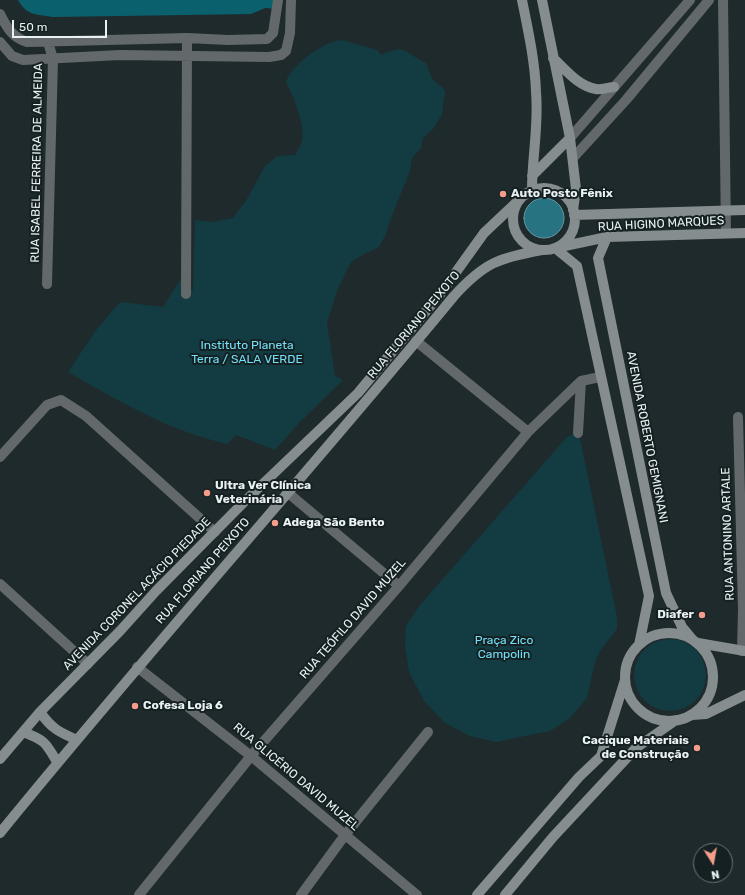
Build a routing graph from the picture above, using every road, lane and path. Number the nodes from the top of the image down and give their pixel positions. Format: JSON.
{"nodes":[{"id":1,"x":278,"y":0,"type":"edge"},
{"id":2,"x":291,"y":0,"type":"edge"},
{"id":3,"x":522,"y":0,"type":"edge"},
{"id":4,"x":542,"y":0,"type":"edge"},
{"id":5,"x":690,"y":0,"type":"edge"},
{"id":6,"x":709,"y":0,"type":"edge"},
{"id":7,"x":723,"y":0,"type":"edge"},
{"id":8,"x":0,"y":14,"type":"edge"},
{"id":9,"x":187,"y":38,"type":"junction"},
{"id":10,"x":0,"y":42,"type":"edge"},
{"id":11,"x":48,"y":42,"type":"junction"},
{"id":12,"x":187,"y":56,"type":"junction"},
{"id":13,"x":553,"y":58,"type":"junction"},
{"id":14,"x":53,"y":59,"type":"junction"},
{"id":15,"x":614,"y":87,"type":"junction"},
{"id":16,"x":570,"y":138,"type":"junction"},
{"id":17,"x":572,"y":158,"type":"junction"},
{"id":18,"x":532,"y":176,"type":"junction"},
{"id":19,"x":532,"y":190,"type":"junction"},
{"id":20,"x":519,"y":200,"type":"junction"},
{"id":21,"x":726,"y":210,"type":"junction"},
{"id":22,"x":745,"y":210,"type":"edge"},
{"id":23,"x":574,"y":213,"type":"junction"},
{"id":24,"x":726,"y":233,"type":"junction"},
{"id":25,"x":745,"y":233,"type":"edge"},
{"id":26,"x":607,"y":237,"type":"junction"},
{"id":27,"x":555,"y":248,"type":"junction"},
{"id":28,"x":542,"y":250,"type":"junction"},
{"id":29,"x":47,"y":284,"type":"dead end"},
{"id":30,"x":186,"y":294,"type":"dead end"},
{"id":31,"x":416,"y":341,"type":"junction"},
{"id":32,"x":600,"y":377,"type":"junction"},
{"id":33,"x":581,"y":381,"type":"junction"},
{"id":34,"x":738,"y":418,"type":"dead end"},
{"id":35,"x":528,"y":432,"type":"junction"},
{"id":36,"x":578,"y":433,"type":"dead end"},
{"id":37,"x":0,"y":457,"type":"edge"},
{"id":38,"x":287,"y":492,"type":"junction"},
{"id":39,"x":215,"y":532,"type":"junction"},
{"id":40,"x":0,"y":584,"type":"edge"},
{"id":41,"x":399,"y":586,"type":"junction"},
{"id":42,"x":744,"y":599,"type":"edge"},
{"id":43,"x":695,"y":641,"type":"junction"},
{"id":44,"x":639,"y":645,"type":"junction"},
{"id":45,"x":744,"y":651,"type":"edge"},
{"id":46,"x":88,"y":664,"type":"junction"},
{"id":47,"x":137,"y":667,"type":"junction"},
{"id":48,"x":625,"y":680,"type":"junction"},
{"id":49,"x":745,"y":694,"type":"edge"},
{"id":50,"x":40,"y":712,"type":"junction"},
{"id":51,"x":692,"y":714,"type":"junction"},
{"id":52,"x":676,"y":720,"type":"junction"},
{"id":53,"x":23,"y":732,"type":"junction"},
{"id":54,"x":428,"y":732,"type":"dead end"},
{"id":55,"x":78,"y":740,"type":"junction"},
{"id":56,"x":251,"y":756,"type":"junction"},
{"id":57,"x":0,"y":759,"type":"edge"},
{"id":58,"x":57,"y":762,"type":"junction"},
{"id":59,"x":0,"y":832,"type":"edge"},
{"id":60,"x":345,"y":835,"type":"junction"},
{"id":61,"x":138,"y":895,"type":"edge"},
{"id":62,"x":301,"y":895,"type":"edge"},
{"id":63,"x":417,"y":895,"type":"edge"},
{"id":64,"x":477,"y":895,"type":"edge"},
{"id":65,"x":505,"y":895,"type":"edge"}],
"edges":[{"from":1,"to":9,"type":"street"},
{"from":2,"to":12,"type":"street"},
{"from":3,"to":18,"type":"main road"},
{"from":4,"to":13,"type":"main road"},
{"from":5,"to":15,"type":"street"},
{"from":6,"to":17,"type":"street"},
{"from":7,"to":21,"type":"street"},
{"from":8,"to":11,"type":"street"},
{"from":9,"to":11,"type":"street"},
{"from":9,"to":12,"type":"street"},
{"from":10,"to":14,"type":"street"},
{"from":11,"to":14,"type":"street","name":"RUA ISABEL FERREIRA DE ALMEIDA"},
{"from":12,"to":14,"type":"street"},
{"from":12,"to":30,"type":"street"},
{"from":13,"to":15,"type":"main road"},
{"from":13,"to":16,"type":"main road"},
{"from":14,"to":29,"type":"street","name":"RUA ISABEL FERREIRA DE ALMEIDA"},
{"from":15,"to":16,"type":"street"},
{"from":16,"to":17,"type":"main road"},
{"from":16,"to":18,"type":"main road"},
{"from":17,"to":23,"type":"main road"},
{"from":18,"to":19,"type":"main road"},
{"from":19,"to":20,"type":"main road"},
{"from":19,"to":23,"type":"main road"},
{"from":20,"to":28,"type":"main road"},
{"from":20,"to":39,"type":"main road","name":"AVENIDA CORONEL ACÁCIO PIEDADE"},
{"from":21,"to":22,"type":"main road","name":"RUA HIGINO MARQUES"},
{"from":21,"to":23,"type":"main road","name":"RUA HIGINO MARQUES"},
{"from":21,"to":24,"type":"street"},
{"from":23,"to":27,"type":"main road"},
{"from":24,"to":25,"type":"main road","name":"RUA HIGINO MARQUES"},
{"from":24,"to":26,"type":"main road","name":"RUA HIGINO MARQUES"},
{"from":26,"to":27,"type":"main road","name":"RUA HIGINO MARQUES"},
{"from":26,"to":43,"type":"main road","name":"AVENIDA ROBERTO GEMIGNANI"},
{"from":27,"to":28,"type":"main road"},
{"from":27,"to":32,"type":"main road"},
{"from":28,"to":31,"type":"main road","name":"RUA FLORIANO PEIXOTO"},
{"from":31,"to":35,"type":"street"},
{"from":31,"to":38,"type":"main road","name":"RUA FLORIANO PEIXOTO"},
{"from":32,"to":33,"type":"street"},
{"from":32,"to":44,"type":"main road"},
{"from":33,"to":35,"type":"street","name":"RUA TEÓFILO DAVID MUZEL"},
{"from":33,"to":36,"type":"street"},
{"from":34,"to":42,"type":"street","name":"RUA ANTONINO ARTALE"},
{"from":35,"to":41,"type":"street","name":"RUA TEÓFILO DAVID MUZEL"},
{"from":37,"to":39,"type":"street"},
{"from":38,"to":41,"type":"street"},
{"from":38,"to":47,"type":"main road","name":"RUA FLORIANO PEIXOTO"},
{"from":39,"to":46,"type":"main road","name":"AVENIDA CORONEL ACÁCIO PIEDADE"},
{"from":40,"to":46,"type":"street"},
{"from":41,"to":56,"type":"street","name":"RUA TEÓFILO DAVID MUZEL"},
{"from":42,"to":45,"type":"street","name":"RUA ANTONINO ARTALE"},
{"from":43,"to":44,"type":"main road"},
{"from":43,"to":45,"type":"main road"},
{"from":43,"to":51,"type":"main road"},
{"from":44,"to":48,"type":"main road"},
{"from":46,"to":50,"type":"main road","name":"AVENIDA CORONEL ACÁCIO PIEDADE"},
{"from":47,"to":55,"type":"main road","name":"RUA FLORIANO PEIXOTO"},
{"from":47,"to":56,"type":"street","name":"RUA GLICÉRIO DAVID MUZEL"},
{"from":48,"to":52,"type":"main road"},
{"from":48,"to":64,"type":"main road"},
{"from":49,"to":51,"type":"main road"},
{"from":50,"to":53,"type":"main road","name":"AVENIDA CORONEL ACÁCIO PIEDADE"},
{"from":50,"to":55,"type":"main road"},
{"from":51,"to":52,"type":"main road"},
{"from":52,"to":65,"type":"main road"},
{"from":53,"to":57,"type":"main road","name":"AVENIDA CORONEL ACÁCIO PIEDADE"},
{"from":53,"to":58,"type":"main road"},
{"from":54,"to":60,"type":"street"},
{"from":55,"to":58,"type":"main road","name":"RUA FLORIANO PEIXOTO"},
{"from":56,"to":60,"type":"street","name":"RUA GLICÉRIO DAVID MUZEL"},
{"from":56,"to":61,"type":"street","name":"RUA TEÓFILO DAVID MUZEL"},
{"from":58,"to":59,"type":"main road","name":"RUA FLORIANO PEIXOTO"},
{"from":60,"to":62,"type":"street"},
{"from":60,"to":63,"type":"street","name":"RUA GLICÉRIO DAVID MUZEL"}]}
